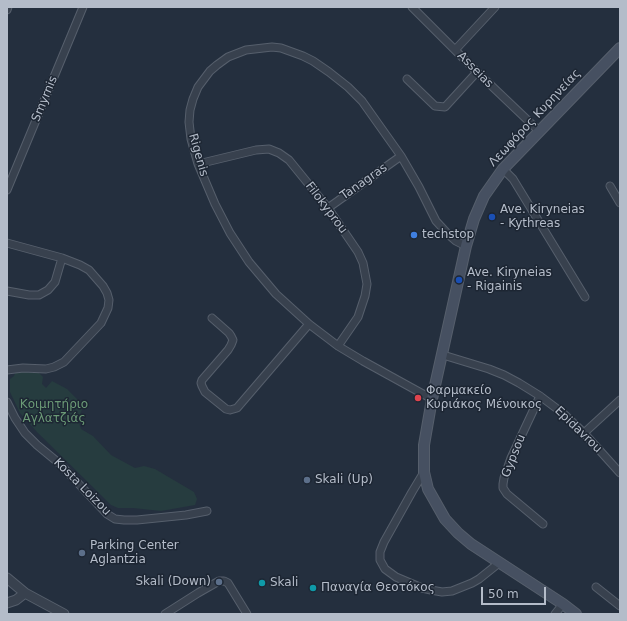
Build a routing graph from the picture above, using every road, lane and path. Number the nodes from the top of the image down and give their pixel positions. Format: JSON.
{"nodes":[{"id":1,"x":83,"y":7,"type":"edge"},
{"id":2,"x":412,"y":7,"type":"edge"},
{"id":3,"x":495,"y":7,"type":"edge"},
{"id":4,"x":620,"y":48,"type":"edge"},
{"id":5,"x":455,"y":50,"type":"junction"},
{"id":6,"x":477,"y":72,"type":"junction"},
{"id":7,"x":406,"y":79,"type":"dead end"},
{"id":8,"x":539,"y":131,"type":"junction"},
{"id":9,"x":401,"y":156,"type":"junction"},
{"id":10,"x":198,"y":164,"type":"junction"},
{"id":11,"x":503,"y":169,"type":"junction"},
{"id":12,"x":610,"y":186,"type":"dead end"},
{"id":13,"x":7,"y":190,"type":"edge"},
{"id":14,"x":620,"y":203,"type":"edge"},
{"id":15,"x":328,"y":208,"type":"junction"},
{"id":16,"x":7,"y":244,"type":"edge"},
{"id":17,"x":466,"y":246,"type":"junction"},
{"id":18,"x":62,"y":258,"type":"junction"},
{"id":19,"x":7,"y":291,"type":"edge"},
{"id":20,"x":585,"y":298,"type":"dead end"},
{"id":21,"x":212,"y":318,"type":"dead end"},
{"id":22,"x":309,"y":324,"type":"junction"},
{"id":23,"x":338,"y":346,"type":"junction"},
{"id":24,"x":442,"y":355,"type":"junction"},
{"id":25,"x":7,"y":370,"type":"edge"},
{"id":26,"x":540,"y":396,"type":"junction"},
{"id":27,"x":432,"y":399,"type":"junction"},
{"id":28,"x":620,"y":400,"type":"edge"},
{"id":29,"x":7,"y":402,"type":"edge"},
{"id":30,"x":584,"y":432,"type":"junction"},
{"id":31,"x":424,"y":472,"type":"junction"},
{"id":32,"x":620,"y":473,"type":"edge"},
{"id":33,"x":207,"y":511,"type":"dead end"},
{"id":34,"x":543,"y":524,"type":"dead end"},
{"id":35,"x":499,"y":563,"type":"junction"},
{"id":36,"x":7,"y":578,"type":"edge"},
{"id":37,"x":596,"y":587,"type":"dead end"},
{"id":38,"x":25,"y":594,"type":"junction"},
{"id":39,"x":7,"y":603,"type":"edge"},
{"id":40,"x":563,"y":604,"type":"junction"},
{"id":41,"x":620,"y":606,"type":"edge"},
{"id":42,"x":64,"y":614,"type":"edge"},
{"id":43,"x":165,"y":614,"type":"edge"},
{"id":44,"x":247,"y":614,"type":"edge"},
{"id":45,"x":555,"y":614,"type":"edge"},
{"id":46,"x":576,"y":614,"type":"edge"}],
"edges":[{"from":1,"to":13,"type":"street","name":"Smyrnis"},
{"from":2,"to":5,"type":"street","name":"Asseias"},
{"from":3,"to":5,"type":"street"},
{"from":4,"to":8,"type":"main road","name":"Λεωφόρος Κυρηνείας"},
{"from":5,"to":6,"type":"street","name":"Asseias"},
{"from":6,"to":7,"type":"street"},
{"from":6,"to":8,"type":"street","name":"Asseias"},
{"from":8,"to":11,"type":"main road","name":"Λεωφόρος Κυρηνείας"},
{"from":9,"to":10,"type":"street","name":"Rigenis"},
{"from":9,"to":15,"type":"street","name":"Tanagras"},
{"from":9,"to":17,"type":"street","name":"Rigenis"},
{"from":10,"to":15,"type":"street","name":"Filokyprou"},
{"from":10,"to":22,"type":"street","name":"Rigenis"},
{"from":11,"to":17,"type":"main road","name":"Λεωφόρος Κυρηνείας"},
{"from":11,"to":20,"type":"street"},
{"from":12,"to":14,"type":"street"},
{"from":15,"to":23,"type":"street","name":"Filokyprou"},
{"from":16,"to":18,"type":"street"},
{"from":17,"to":24,"type":"main road","name":"Λεωφόρος Κυρηνείας"},
{"from":18,"to":19,"type":"street"},
{"from":18,"to":25,"type":"street"},
{"from":21,"to":22,"type":"street"},
{"from":22,"to":23,"type":"street","name":"Rigenis"},
{"from":23,"to":27,"type":"street","name":"Rigenis"},
{"from":24,"to":26,"type":"street","name":"Epidavrou"},
{"from":24,"to":27,"type":"main road","name":"Λεωφόρος Κυρηνείας"},
{"from":26,"to":30,"type":"street","name":"Epidavrou"},
{"from":26,"to":34,"type":"street","name":"Gypsou"},
{"from":27,"to":31,"type":"main road","name":"Λεωφόρος Κυρηνείας"},
{"from":28,"to":30,"type":"street"},
{"from":29,"to":33,"type":"street","name":"Kosta Loizou"},
{"from":30,"to":32,"type":"street","name":"Epidavrou"},
{"from":31,"to":35,"type":"main road","name":"Λεωφόρος Κυρηνείας"},
{"from":31,"to":35,"type":"street"},
{"from":35,"to":40,"type":"main road","name":"Λεωφόρος Κυρηνείας"},
{"from":36,"to":38,"type":"street"},
{"from":37,"to":41,"type":"street"},
{"from":38,"to":39,"type":"street"},
{"from":38,"to":42,"type":"street"},
{"from":40,"to":45,"type":"street"},
{"from":40,"to":46,"type":"main road","name":"Λεωφόρος Κυρηνείας"},
{"from":43,"to":44,"type":"street"}]}
